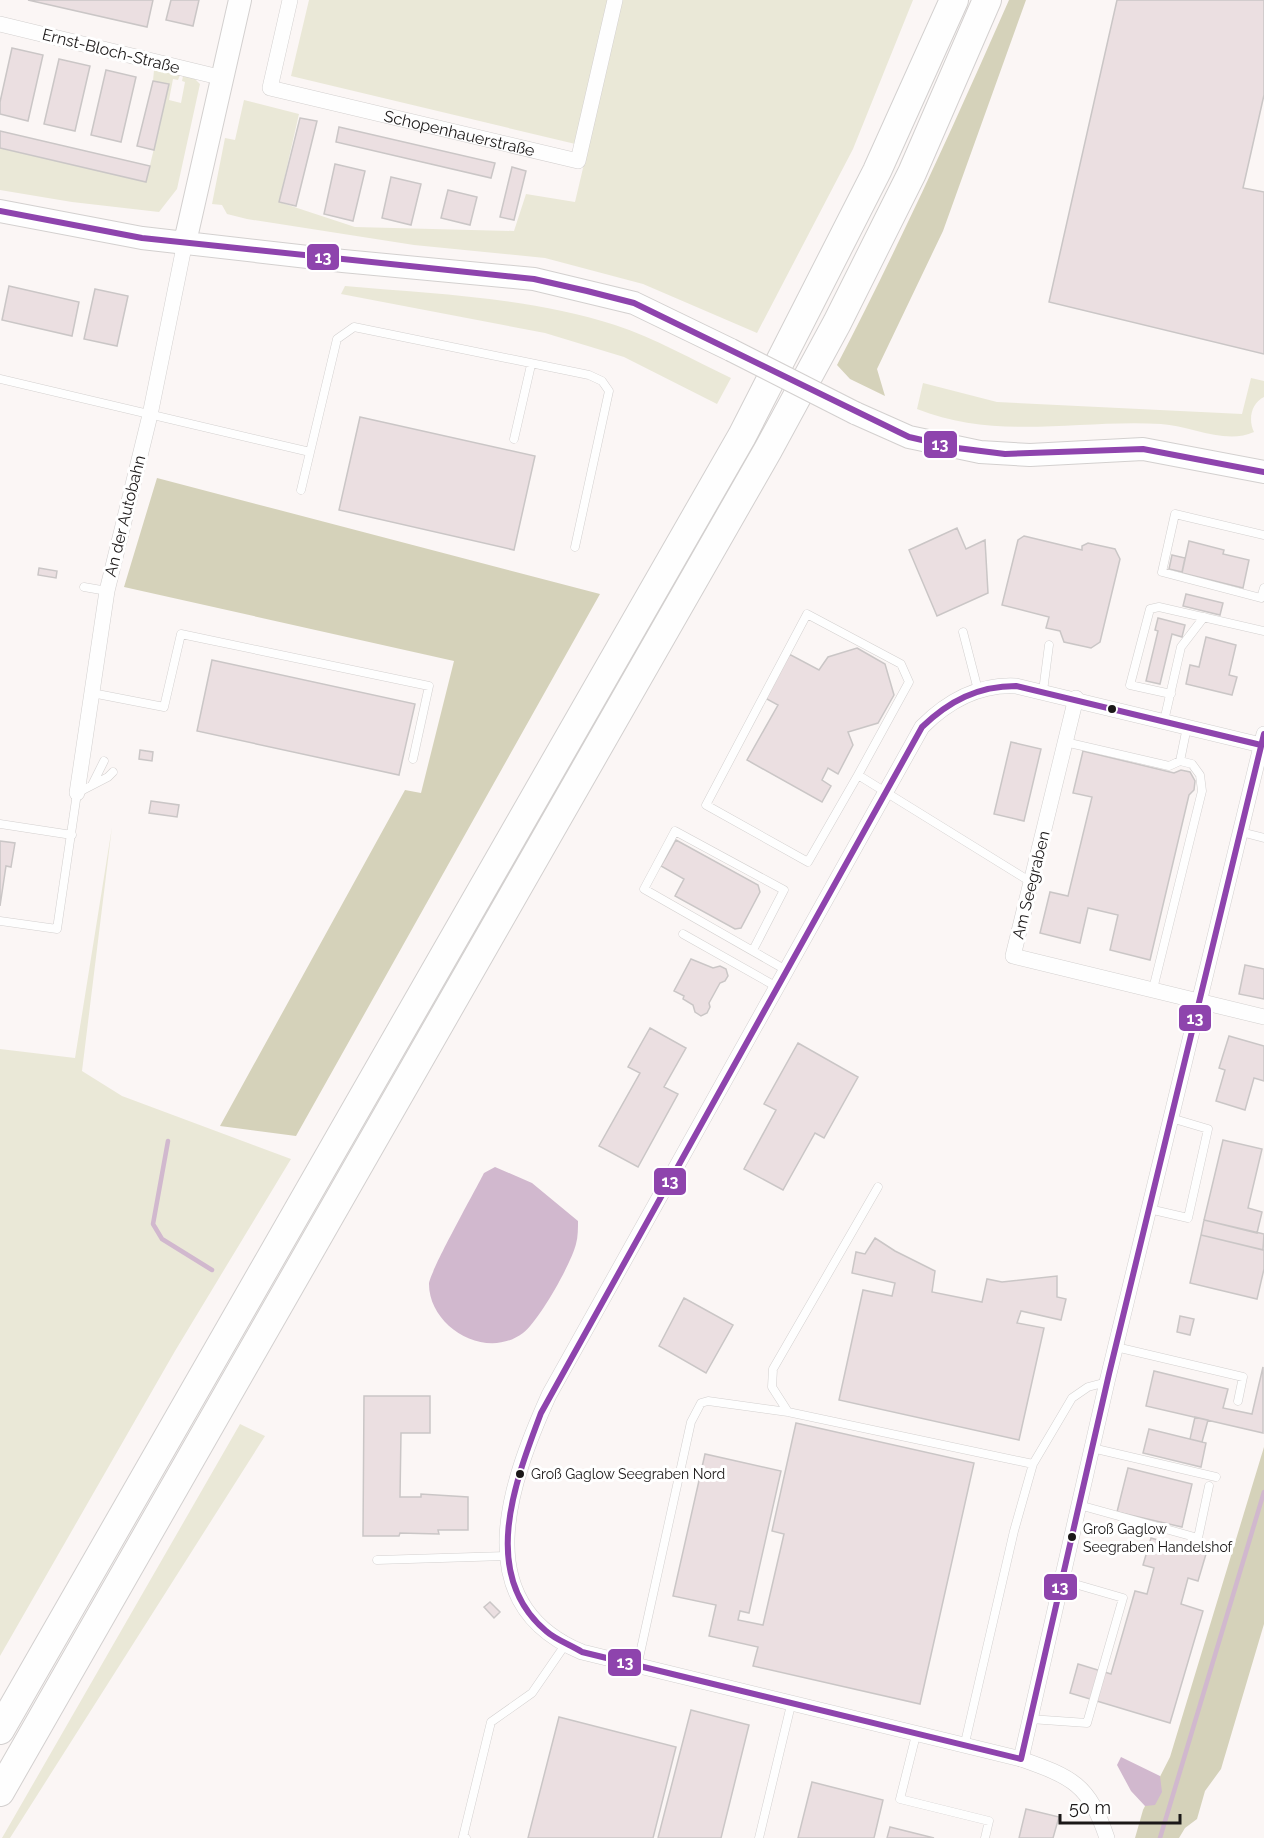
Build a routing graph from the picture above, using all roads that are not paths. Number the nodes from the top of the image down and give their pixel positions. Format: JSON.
{"nodes":[{"id":1,"x":240,"y":0,"type":"edge"},
{"id":2,"x":290,"y":0,"type":"edge"},
{"id":3,"x":615,"y":0,"type":"edge"},
{"id":4,"x":954,"y":0,"type":"edge"},
{"id":5,"x":987,"y":0,"type":"edge"},
{"id":6,"x":0,"y":24,"type":"edge"},
{"id":7,"x":222,"y":78,"type":"junction"},
{"id":8,"x":0,"y":211,"type":"edge"},
{"id":9,"x":185,"y":242,"type":"junction"},
{"id":10,"x":531,"y":365,"type":"junction"},
{"id":11,"x":0,"y":379,"type":"edge"},
{"id":12,"x":150,"y":415,"type":"junction"},
{"id":13,"x":514,"y":439,"type":"dead end"},
{"id":14,"x":310,"y":452,"type":"junction"},
{"id":15,"x":1264,"y":472,"type":"edge"},
{"id":16,"x":301,"y":490,"type":"dead end"},
{"id":17,"x":1264,"y":535,"type":"edge"},
{"id":18,"x":575,"y":547,"type":"dead end"},
{"id":19,"x":84,"y":587,"type":"dead end"},
{"id":20,"x":1264,"y":588,"type":"edge"},
{"id":21,"x":107,"y":591,"type":"junction"},
{"id":22,"x":1263,"y":599,"type":"edge"},
{"id":23,"x":1204,"y":617,"type":"junction"},
{"id":24,"x":1264,"y":631,"type":"edge"},
{"id":25,"x":963,"y":632,"type":"dead end"},
{"id":26,"x":1049,"y":645,"type":"dead end"},
{"id":27,"x":978,"y":690,"type":"junction"},
{"id":28,"x":1043,"y":691,"type":"junction"},
{"id":29,"x":92,"y":693,"type":"junction"},
{"id":30,"x":1170,"y":694,"type":"junction"},
{"id":31,"x":1076,"y":698,"type":"junction"},
{"id":32,"x":1164,"y":721,"type":"junction"},
{"id":33,"x":1187,"y":727,"type":"junction"},
{"id":34,"x":1263,"y":739,"type":"edge"},
{"id":35,"x":1065,"y":742,"type":"junction"},
{"id":36,"x":413,"y":759,"type":"dead end"},
{"id":37,"x":104,"y":761,"type":"dead end"},
{"id":38,"x":1180,"y":761,"type":"junction"},
{"id":39,"x":112,"y":772,"type":"dead end"},
{"id":40,"x":858,"y":775,"type":"junction"},
{"id":41,"x":92,"y":785,"type":"junction"},
{"id":42,"x":77,"y":793,"type":"junction"},
{"id":43,"x":885,"y":793,"type":"junction"},
{"id":44,"x":0,"y":824,"type":"edge"},
{"id":45,"x":1241,"y":832,"type":"junction"},
{"id":46,"x":72,"y":835,"type":"junction"},
{"id":47,"x":1264,"y":838,"type":"edge"},
{"id":48,"x":1031,"y":882,"type":"junction"},
{"id":49,"x":0,"y":921,"type":"edge"},
{"id":50,"x":683,"y":934,"type":"dead end"},
{"id":51,"x":753,"y":950,"type":"junction"},
{"id":52,"x":786,"y":970,"type":"junction"},
{"id":53,"x":777,"y":987,"type":"junction"},
{"id":54,"x":1153,"y":989,"type":"junction"},
{"id":55,"x":1200,"y":1001,"type":"junction"},
{"id":56,"x":1264,"y":1017,"type":"edge"},
{"id":57,"x":1171,"y":1118,"type":"junction"},
{"id":58,"x":878,"y":1187,"type":"dead end"},
{"id":59,"x":1149,"y":1209,"type":"junction"},
{"id":60,"x":1116,"y":1347,"type":"junction"},
{"id":61,"x":1107,"y":1382,"type":"junction"},
{"id":62,"x":1238,"y":1401,"type":"dead end"},
{"id":63,"x":788,"y":1412,"type":"junction"},
{"id":64,"x":1092,"y":1448,"type":"junction"},
{"id":65,"x":1034,"y":1464,"type":"junction"},
{"id":66,"x":1216,"y":1477,"type":"dead end"},
{"id":67,"x":1209,"y":1486,"type":"dead end"},
{"id":68,"x":1079,"y":1505,"type":"junction"},
{"id":69,"x":506,"y":1556,"type":"junction"},
{"id":70,"x":377,"y":1560,"type":"dead end"},
{"id":71,"x":1061,"y":1580,"type":"junction"},
{"id":72,"x":565,"y":1645,"type":"junction"},
{"id":73,"x":637,"y":1666,"type":"junction"},
{"id":74,"x":791,"y":1705,"type":"junction"},
{"id":75,"x":1030,"y":1719,"type":"junction"},
{"id":76,"x":0,"y":1730,"type":"edge"},
{"id":77,"x":916,"y":1735,"type":"junction"},
{"id":78,"x":964,"y":1747,"type":"junction"},
{"id":79,"x":1021,"y":1759,"type":"junction"},
{"id":80,"x":0,"y":1792,"type":"edge"},
{"id":81,"x":466,"y":1838,"type":"edge"},
{"id":82,"x":759,"y":1838,"type":"edge"},
{"id":83,"x":985,"y":1838,"type":"edge"},
{"id":84,"x":1107,"y":1838,"type":"edge"}],
"edges":[{"from":1,"to":7,"type":"main road"},
{"from":2,"to":3,"type":"street","name":"Schopenhauerstraße"},
{"from":4,"to":76,"type":"highway"},
{"from":5,"to":80,"type":"highway"},
{"from":6,"to":7,"type":"street","name":"Ernst-Bloch-Straße"},
{"from":7,"to":9,"type":"main road"},
{"from":8,"to":9,"type":"main road"},
{"from":9,"to":12,"type":"street","name":"An der Autobahn"},
{"from":9,"to":15,"type":"main road","bridge":true},
{"from":10,"to":13,"type":"lane"},
{"from":10,"to":14,"type":"lane"},
{"from":10,"to":18,"type":"lane"},
{"from":11,"to":12,"type":"lane"},
{"from":12,"to":14,"type":"lane"},
{"from":12,"to":21,"type":"street","name":"An der Autobahn"},
{"from":14,"to":16,"type":"lane"},
{"from":17,"to":22,"type":"lane"},
{"from":19,"to":21,"type":"lane"},
{"from":20,"to":22,"type":"lane"},
{"from":21,"to":29,"type":"street","name":"An der Autobahn"},
{"from":23,"to":24,"type":"lane"},
{"from":23,"to":30,"type":"lane"},
{"from":23,"to":30,"type":"lane"},
{"from":25,"to":27,"type":"lane"},
{"from":26,"to":28,"type":"lane"},
{"from":27,"to":28,"type":"street"},
{"from":27,"to":43,"type":"street"},
{"from":28,"to":31,"type":"street"},
{"from":29,"to":36,"type":"lane"},
{"from":29,"to":42,"type":"street","name":"An der Autobahn"},
{"from":30,"to":32,"type":"lane"},
{"from":31,"to":32,"type":"street"},
{"from":31,"to":35,"type":"street","name":"Am Seegraben"},
{"from":32,"to":33,"type":"street"},
{"from":33,"to":34,"type":"street"},
{"from":33,"to":38,"type":"lane"},
{"from":34,"to":45,"type":"street"},
{"from":35,"to":38,"type":"lane"},
{"from":35,"to":48,"type":"street","name":"Am Seegraben"},
{"from":37,"to":41,"type":"lane"},
{"from":38,"to":54,"type":"lane"},
{"from":39,"to":41,"type":"lane"},
{"from":40,"to":40,"type":"lane"},
{"from":40,"to":43,"type":"lane"},
{"from":41,"to":42,"type":"lane"},
{"from":42,"to":46,"type":"lane"},
{"from":43,"to":48,"type":"lane"},
{"from":43,"to":52,"type":"street"},
{"from":44,"to":46,"type":"lane"},
{"from":45,"to":47,"type":"lane"},
{"from":45,"to":55,"type":"street"},
{"from":46,"to":49,"type":"lane"},
{"from":48,"to":54,"type":"street","name":"Am Seegraben"},
{"from":50,"to":53,"type":"lane"},
{"from":51,"to":51,"type":"lane"},
{"from":51,"to":52,"type":"lane"},
{"from":52,"to":53,"type":"street"},
{"from":53,"to":69,"type":"street"},
{"from":54,"to":55,"type":"street","name":"Am Seegraben"},
{"from":55,"to":56,"type":"street","name":"Am Seegraben"},
{"from":55,"to":57,"type":"street"},
{"from":57,"to":59,"type":"street"},
{"from":57,"to":59,"type":"lane"},
{"from":58,"to":63,"type":"lane"},
{"from":59,"to":60,"type":"street"},
{"from":60,"to":61,"type":"street"},
{"from":60,"to":62,"type":"lane"},
{"from":61,"to":64,"type":"street"},
{"from":61,"to":65,"type":"lane"},
{"from":63,"to":65,"type":"lane"},
{"from":63,"to":73,"type":"lane"},
{"from":64,"to":66,"type":"lane"},
{"from":64,"to":68,"type":"street"},
{"from":65,"to":78,"type":"lane"},
{"from":67,"to":68,"type":"lane"},
{"from":68,"to":71,"type":"street"},
{"from":69,"to":70,"type":"lane"},
{"from":69,"to":72,"type":"street"},
{"from":71,"to":75,"type":"street"},
{"from":71,"to":75,"type":"lane"},
{"from":72,"to":73,"type":"street"},
{"from":72,"to":81,"type":"lane"},
{"from":73,"to":74,"type":"street"},
{"from":74,"to":77,"type":"street"},
{"from":74,"to":82,"type":"lane"},
{"from":75,"to":79,"type":"street"},
{"from":77,"to":78,"type":"street"},
{"from":77,"to":83,"type":"lane"},
{"from":78,"to":79,"type":"street"},
{"from":79,"to":84,"type":"street"}]}
